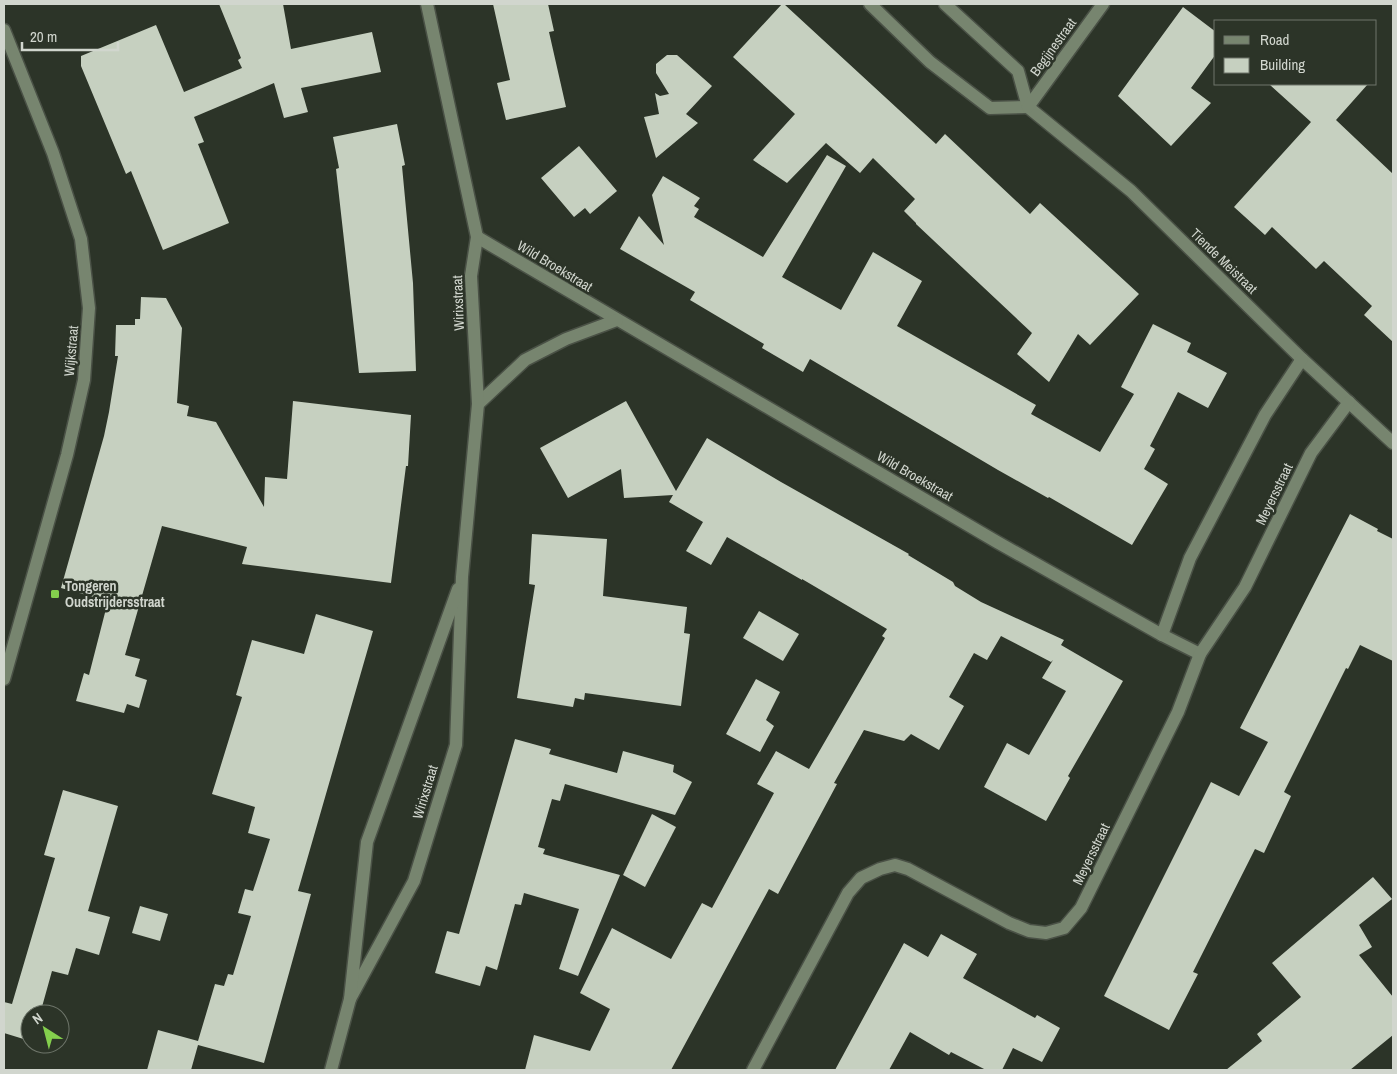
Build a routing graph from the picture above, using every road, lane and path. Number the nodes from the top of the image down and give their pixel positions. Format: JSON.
{"nodes":[{"id":1,"x":427,"y":4,"type":"edge"},
{"id":2,"x":870,"y":4,"type":"edge"},
{"id":3,"x":945,"y":4,"type":"edge"},
{"id":4,"x":1103,"y":4,"type":"edge"},
{"id":5,"x":4,"y":30,"type":"edge"},
{"id":6,"x":1028,"y":107,"type":"junction"},
{"id":7,"x":477,"y":237,"type":"junction"},
{"id":8,"x":617,"y":320,"type":"junction"},
{"id":9,"x":1302,"y":359,"type":"junction"},
{"id":10,"x":1349,"y":402,"type":"junction"},
{"id":11,"x":478,"y":404,"type":"junction"},
{"id":12,"x":1393,"y":443,"type":"edge"},
{"id":13,"x":462,"y":577,"type":"junction"},
{"id":14,"x":1162,"y":635,"type":"junction"},
{"id":15,"x":1200,"y":654,"type":"junction"},
{"id":16,"x":4,"y":679,"type":"edge"},
{"id":17,"x":350,"y":999,"type":"junction"},
{"id":18,"x":331,"y":1070,"type":"edge"},
{"id":19,"x":753,"y":1070,"type":"edge"}],
"edges":[{"from":1,"to":7,"type":"street","name":"Wirixstraat"},
{"from":2,"to":6,"type":"street"},
{"from":3,"to":6,"type":"street"},
{"from":4,"to":6,"type":"street","name":"Begijnestraat"},
{"from":5,"to":16,"type":"street","name":"Wijkstraat"},
{"from":6,"to":9,"type":"street","name":"Tiende Meistraat"},
{"from":7,"to":8,"type":"street","name":"Wild Broekstraat"},
{"from":7,"to":11,"type":"street","name":"Wirixstraat"},
{"from":8,"to":11,"type":"street"},
{"from":8,"to":14,"type":"street","name":"Wild Broekstraat"},
{"from":9,"to":10,"type":"street","name":"Tiende Meistraat"},
{"from":9,"to":14,"type":"street"},
{"from":10,"to":12,"type":"street","name":"Tiende Meistraat"},
{"from":10,"to":15,"type":"street","name":"Meyersstraat"},
{"from":11,"to":13,"type":"street","name":"Wirixstraat"},
{"from":13,"to":17,"type":"street","name":"Wirixstraat"},
{"from":13,"to":17,"type":"street","name":"Wirixstraat"},
{"from":14,"to":15,"type":"street","name":"Wild Broekstraat"},
{"from":15,"to":19,"type":"street","name":"Meyersstraat"},
{"from":17,"to":18,"type":"street","name":"Wirixstraat"}]}
